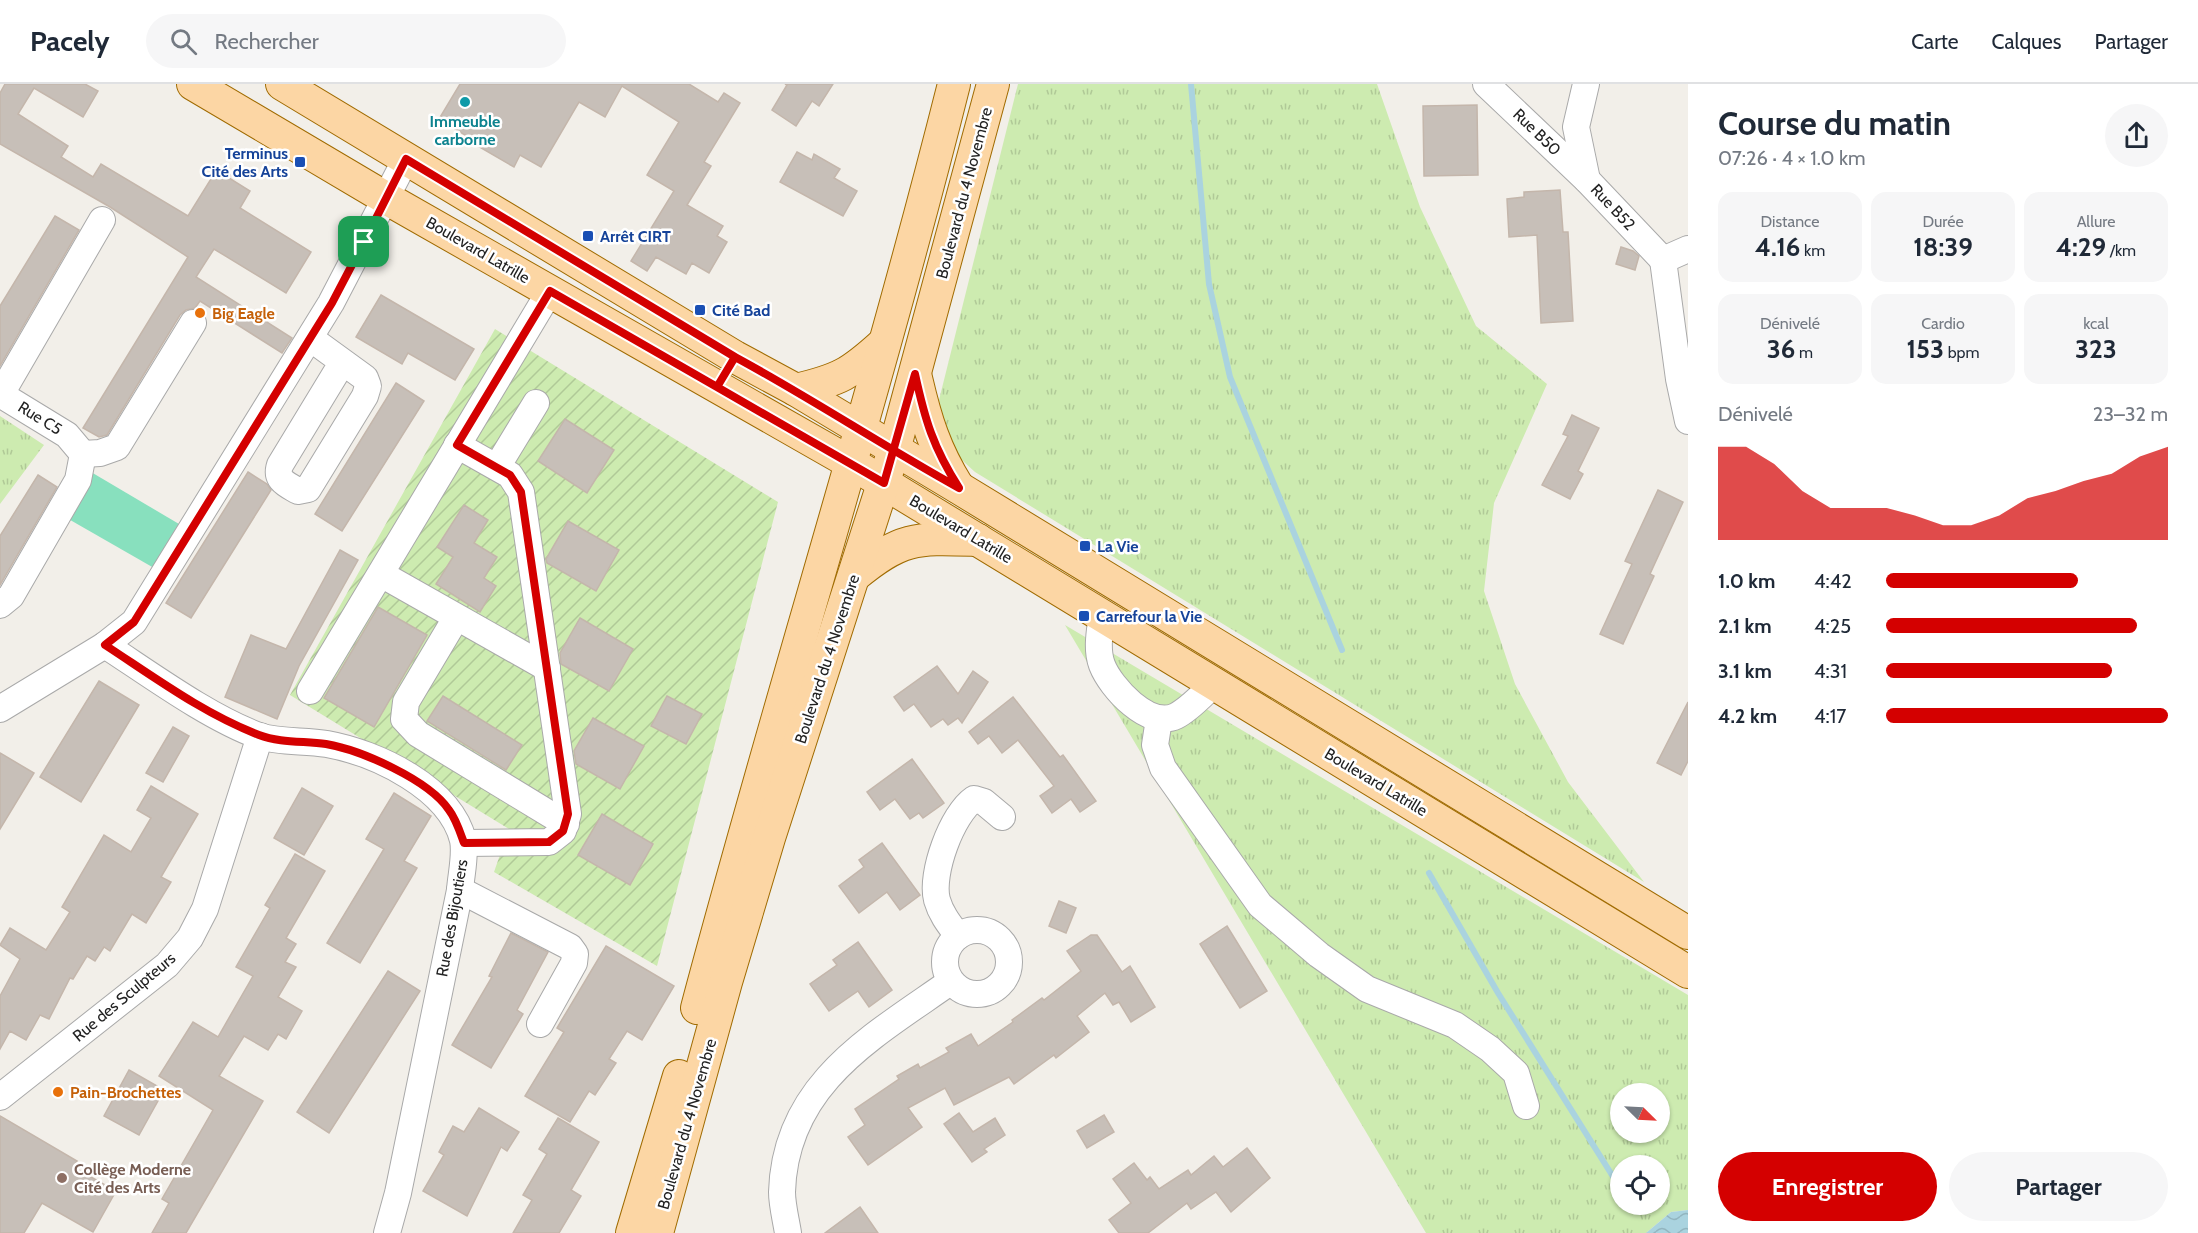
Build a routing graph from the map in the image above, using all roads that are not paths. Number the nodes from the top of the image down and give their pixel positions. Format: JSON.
{"nodes":[{"id":1,"x":193,"y":84,"type":"edge"},
{"id":2,"x":282,"y":84,"type":"edge"},
{"id":3,"x":954,"y":84,"type":"edge"},
{"id":4,"x":993,"y":84,"type":"edge"},
{"id":5,"x":1486,"y":84,"type":"edge"},
{"id":6,"x":1586,"y":84,"type":"edge"},
{"id":7,"x":406,"y":159,"type":"junction"},
{"id":8,"x":1587,"y":180,"type":"junction"},
{"id":9,"x":384,"y":197,"type":"junction"},
{"id":10,"x":102,"y":220,"type":"dead end"},
{"id":11,"x":1688,"y":249,"type":"edge"},
{"id":12,"x":1663,"y":260,"type":"junction"},
{"id":13,"x":550,"y":291,"type":"junction"},
{"id":14,"x":193,"y":323,"type":"dead end"},
{"id":15,"x":310,"y":338,"type":"junction"},
{"id":16,"x":883,"y":344,"type":"junction"},
{"id":17,"x":735,"y":357,"type":"junction"},
{"id":18,"x":342,"y":363,"type":"junction"},
{"id":19,"x":915,"y":374,"type":"junction"},
{"id":20,"x":717,"y":387,"type":"junction"},
{"id":21,"x":796,"y":390,"type":"junction"},
{"id":22,"x":0,"y":394,"type":"edge"},
{"id":23,"x":536,"y":403,"type":"dead end"},
{"id":24,"x":1688,"y":421,"type":"edge"},
{"id":25,"x":860,"y":429,"type":"junction"},
{"id":26,"x":457,"y":445,"type":"junction"},
{"id":27,"x":894,"y":450,"type":"junction"},
{"id":28,"x":83,"y":454,"type":"junction"},
{"id":29,"x":851,"y":463,"type":"junction"},
{"id":30,"x":497,"y":467,"type":"junction"},
{"id":31,"x":884,"y":483,"type":"junction"},
{"id":32,"x":959,"y":488,"type":"junction"},
{"id":33,"x":980,"y":540,"type":"junction"},
{"id":34,"x":381,"y":574,"type":"junction"},
{"id":35,"x":854,"y":576,"type":"junction"},
{"id":36,"x":0,"y":605,"type":"edge"},
{"id":37,"x":1102,"y":614,"type":"junction"},
{"id":38,"x":456,"y":618,"type":"junction"},
{"id":39,"x":105,"y":645,"type":"junction"},
{"id":40,"x":547,"y":668,"type":"junction"},
{"id":41,"x":1215,"y":683,"type":"junction"},
{"id":42,"x":310,"y":691,"type":"dead end"},
{"id":43,"x":0,"y":709,"type":"edge"},
{"id":44,"x":1159,"y":719,"type":"junction"},
{"id":45,"x":260,"y":736,"type":"junction"},
{"id":46,"x":1002,"y":817,"type":"dead end"},
{"id":47,"x":566,"y":824,"type":"junction"},
{"id":48,"x":464,"y":843,"type":"junction"},
{"id":49,"x":460,"y":890,"type":"junction"},
{"id":50,"x":1688,"y":933,"type":"edge"},
{"id":51,"x":958,"y":936,"type":"junction"},
{"id":52,"x":1688,"y":972,"type":"edge"},
{"id":53,"x":950,"y":982,"type":"junction"},
{"id":54,"x":540,"y":1024,"type":"dead end"},
{"id":55,"x":0,"y":1097,"type":"edge"},
{"id":56,"x":1526,"y":1106,"type":"dead end"},
{"id":57,"x":387,"y":1233,"type":"edge"},
{"id":58,"x":632,"y":1233,"type":"edge"},
{"id":59,"x":657,"y":1233,"type":"edge"},
{"id":60,"x":788,"y":1233,"type":"edge"}],
"edges":[{"from":1,"to":9,"type":"main road","name":"Boulevard Latrille"},
{"from":2,"to":7,"type":"main road","name":"Boulevard Latrille"},
{"from":3,"to":16,"type":"main road","name":"Boulevard du 4 Novembre"},
{"from":4,"to":19,"type":"main road","name":"Boulevard du 4 Novembre"},
{"from":5,"to":8,"type":"street","name":"Rue B50"},
{"from":6,"to":8,"type":"street","name":"Rue B52"},
{"from":7,"to":9,"type":"street"},
{"from":7,"to":17,"type":"main road","name":"Boulevard Latrille"},
{"from":8,"to":12,"type":"street","name":"Rue B52"},
{"from":9,"to":13,"type":"main road","name":"Boulevard Latrille"},
{"from":9,"to":15,"type":"street"},
{"from":10,"to":22,"type":"street"},
{"from":11,"to":12,"type":"street"},
{"from":12,"to":24,"type":"street"},
{"from":13,"to":20,"type":"main road","name":"Boulevard Latrille"},
{"from":13,"to":26,"type":"street"},
{"from":14,"to":28,"type":"street"},
{"from":15,"to":18,"type":"street"},
{"from":15,"to":39,"type":"street"},
{"from":16,"to":21,"type":"main road"},
{"from":16,"to":25,"type":"main road","name":"Boulevard du 4 Novembre"},
{"from":17,"to":20,"type":"main road"},
{"from":17,"to":21,"type":"main road","name":"Boulevard Latrille"},
{"from":18,"to":18,"type":"street"},
{"from":19,"to":27,"type":"main road","name":"Boulevard du 4 Novembre"},
{"from":19,"to":32,"type":"main road"},
{"from":20,"to":29,"type":"main road","name":"Boulevard Latrille"},
{"from":21,"to":25,"type":"main road","name":"Boulevard Latrille"},
{"from":22,"to":28,"type":"street","name":"Rue C5"},
{"from":23,"to":30,"type":"street"},
{"from":25,"to":27,"type":"main road","name":"Boulevard Latrille"},
{"from":25,"to":29,"type":"main road","name":"Boulevard du 4 Novembre"},
{"from":26,"to":30,"type":"street"},
{"from":26,"to":34,"type":"street"},
{"from":27,"to":31,"type":"main road","name":"Boulevard du 4 Novembre"},
{"from":27,"to":32,"type":"main road","name":"Boulevard Latrille"},
{"from":28,"to":36,"type":"street"},
{"from":29,"to":31,"type":"main road","name":"Boulevard Latrille"},
{"from":29,"to":58,"type":"main road","name":"Boulevard du 4 Novembre"},
{"from":30,"to":40,"type":"street"},
{"from":31,"to":33,"type":"main road","name":"Boulevard Latrille"},
{"from":31,"to":35,"type":"main road","name":"Boulevard du 4 Novembre"},
{"from":32,"to":50,"type":"main road","name":"Boulevard Latrille"},
{"from":33,"to":35,"type":"main road"},
{"from":33,"to":37,"type":"main road","name":"Boulevard Latrille"},
{"from":34,"to":38,"type":"street"},
{"from":34,"to":42,"type":"street"},
{"from":35,"to":59,"type":"main road","name":"Boulevard du 4 Novembre"},
{"from":37,"to":41,"type":"main road","name":"Boulevard Latrille"},
{"from":37,"to":44,"type":"street"},
{"from":38,"to":40,"type":"street"},
{"from":38,"to":47,"type":"street"},
{"from":39,"to":43,"type":"street"},
{"from":39,"to":45,"type":"street","name":"Rue des Bijoutiers"},
{"from":40,"to":47,"type":"street"},
{"from":41,"to":44,"type":"street"},
{"from":41,"to":52,"type":"main road","name":"Boulevard Latrille"},
{"from":44,"to":56,"type":"street"},
{"from":45,"to":48,"type":"street","name":"Rue des Bijoutiers"},
{"from":45,"to":55,"type":"street","name":"Rue des Sculpteurs"},
{"from":46,"to":51,"type":"street"},
{"from":47,"to":48,"type":"street"},
{"from":48,"to":49,"type":"street","name":"Rue des Bijoutiers"},
{"from":49,"to":54,"type":"street"},
{"from":49,"to":57,"type":"street","name":"Rue des Bijoutiers"},
{"from":51,"to":53,"type":"street"},
{"from":51,"to":53,"type":"street"},
{"from":53,"to":60,"type":"street"}]}
